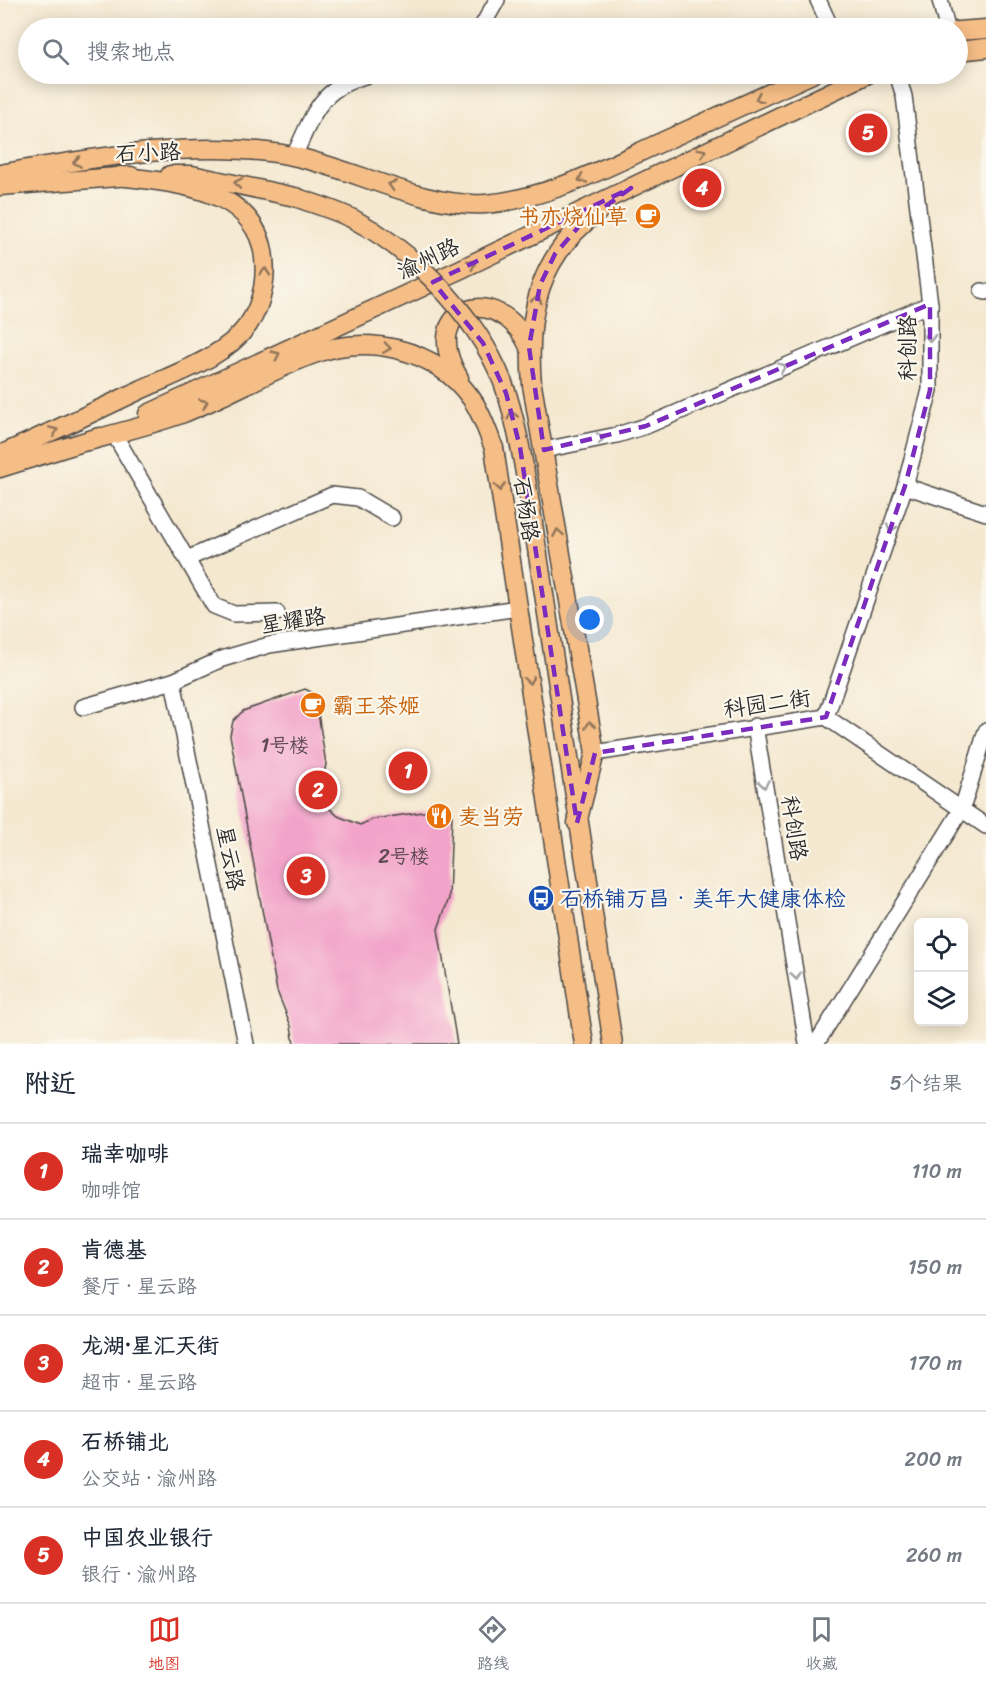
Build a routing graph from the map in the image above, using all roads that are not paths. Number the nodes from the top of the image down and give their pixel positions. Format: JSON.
{"nodes":[{"id":1,"x":497,"y":0,"type":"edge"},
{"id":2,"x":818,"y":0,"type":"edge"},
{"id":3,"x":940,"y":0,"type":"edge"},
{"id":4,"x":487,"y":18,"type":"edge"},
{"id":5,"x":826,"y":18,"type":"edge"},
{"id":6,"x":944,"y":18,"type":"edge"},
{"id":7,"x":986,"y":29,"type":"edge"},
{"id":8,"x":968,"y":30,"type":"edge"},
{"id":9,"x":986,"y":48,"type":"edge"},
{"id":10,"x":968,"y":50,"type":"edge"},
{"id":11,"x":339,"y":84,"type":"edge"},
{"id":12,"x":790,"y":84,"type":"edge"},
{"id":13,"x":847,"y":84,"type":"edge"},
{"id":14,"x":900,"y":84,"type":"edge"},
{"id":15,"x":294,"y":156,"type":"junction"},
{"id":16,"x":0,"y":174,"type":"edge"},
{"id":17,"x":120,"y":176,"type":"junction"},
{"id":18,"x":0,"y":186,"type":"edge"},
{"id":19,"x":631,"y":188,"type":"junction"},
{"id":20,"x":930,"y":304,"type":"junction"},
{"id":21,"x":529,"y":347,"type":"junction"},
{"id":22,"x":472,"y":399,"type":"junction"},
{"id":23,"x":114,"y":434,"type":"junction"},
{"id":24,"x":89,"y":441,"type":"junction"},
{"id":25,"x":544,"y":450,"type":"junction"},
{"id":26,"x":0,"y":455,"type":"edge"},
{"id":27,"x":0,"y":468,"type":"edge"},
{"id":28,"x":905,"y":486,"type":"junction"},
{"id":29,"x":986,"y":513,"type":"edge"},
{"id":30,"x":392,"y":518,"type":"dead end"},
{"id":31,"x":538,"y":555,"type":"joint"},
{"id":32,"x":187,"y":559,"type":"junction"},
{"id":33,"x":518,"y":608,"type":"junction"},
{"id":34,"x":276,"y":613,"type":"dead end"},
{"id":35,"x":173,"y":681,"type":"junction"},
{"id":36,"x":83,"y":707,"type":"dead end"},
{"id":37,"x":826,"y":717,"type":"junction"},
{"id":38,"x":755,"y":726,"type":"junction"},
{"id":39,"x":986,"y":730,"type":"edge"},
{"id":40,"x":595,"y":753,"type":"junction"},
{"id":41,"x":962,"y":809,"type":"junction"},
{"id":42,"x":578,"y":823,"type":"junction"},
{"id":43,"x":986,"y":826,"type":"edge"},
{"id":44,"x":246,"y":1044,"type":"edge"},
{"id":45,"x":584,"y":1044,"type":"edge"},
{"id":46,"x":614,"y":1044,"type":"edge"},
{"id":47,"x":807,"y":1044,"type":"edge"},
{"id":48,"x":816,"y":1044,"type":"edge"}],
"edges":[{"from":1,"to":4,"type":"street"},
{"from":2,"to":5,"type":"street"},
{"from":3,"to":6,"type":"street"},
{"from":7,"to":8,"type":"main road"},
{"from":9,"to":10,"type":"main road"},
{"from":11,"to":15,"type":"street"},
{"from":12,"to":15,"type":"main road","name":"渝州路","one_way":true},
{"from":19,"to":13,"type":"main road","name":"渝州路","one_way":true},
{"from":14,"to":20,"type":"street"},
{"from":15,"to":16,"type":"main road","name":"渝州路","one_way":true},
{"from":17,"to":18,"type":"main road","name":"石小路"},
{"from":26,"to":17,"type":"main road","one_way":true},
{"from":31,"to":17,"type":"main road","name":"石小路","one_way":true,"bridge":true},
{"from":21,"to":19,"type":"main road","one_way":true},
{"from":24,"to":19,"type":"main road","name":"渝州路","one_way":true},
{"from":25,"to":20,"type":"street","name":"科创路","one_way":true},
{"from":20,"to":28,"type":"street","name":"科创路","one_way":true},
{"from":21,"to":22,"type":"main road"},
{"from":21,"to":25,"type":"main road"},
{"from":23,"to":22,"type":"main road","name":"石杨路","one_way":true},
{"from":22,"to":33,"type":"main road","name":"石杨路","one_way":true},
{"from":23,"to":24,"type":"main road","name":"石杨路"},
{"from":23,"to":32,"type":"street"},
{"from":24,"to":27,"type":"main road","name":"渝州路"},
{"from":40,"to":25,"type":"main road","one_way":true},
{"from":28,"to":29,"type":"street"},
{"from":28,"to":37,"type":"street","name":"科创路","one_way":true},
{"from":30,"to":32,"type":"street"},
{"from":31,"to":42,"type":"main road","name":"石杨路"},
{"from":32,"to":34,"type":"street"},
{"from":33,"to":35,"type":"street","name":"星耀路"},
{"from":33,"to":45,"type":"main road","name":"石杨路","one_way":true},
{"from":35,"to":36,"type":"street","name":"星耀路"},
{"from":35,"to":44,"type":"street","name":"星云路"},
{"from":37,"to":38,"type":"street","name":"科园二街"},
{"from":37,"to":41,"type":"street","name":"科园二街"},
{"from":38,"to":40,"type":"street","name":"科园二街"},
{"from":38,"to":47,"type":"street","name":"科创路","one_way":true},
{"from":39,"to":41,"type":"street"},
{"from":40,"to":42,"type":"main road"},
{"from":41,"to":43,"type":"street","name":"科园二街"},
{"from":41,"to":48,"type":"street"},
{"from":42,"to":46,"type":"main road","name":"石杨路"}]}
